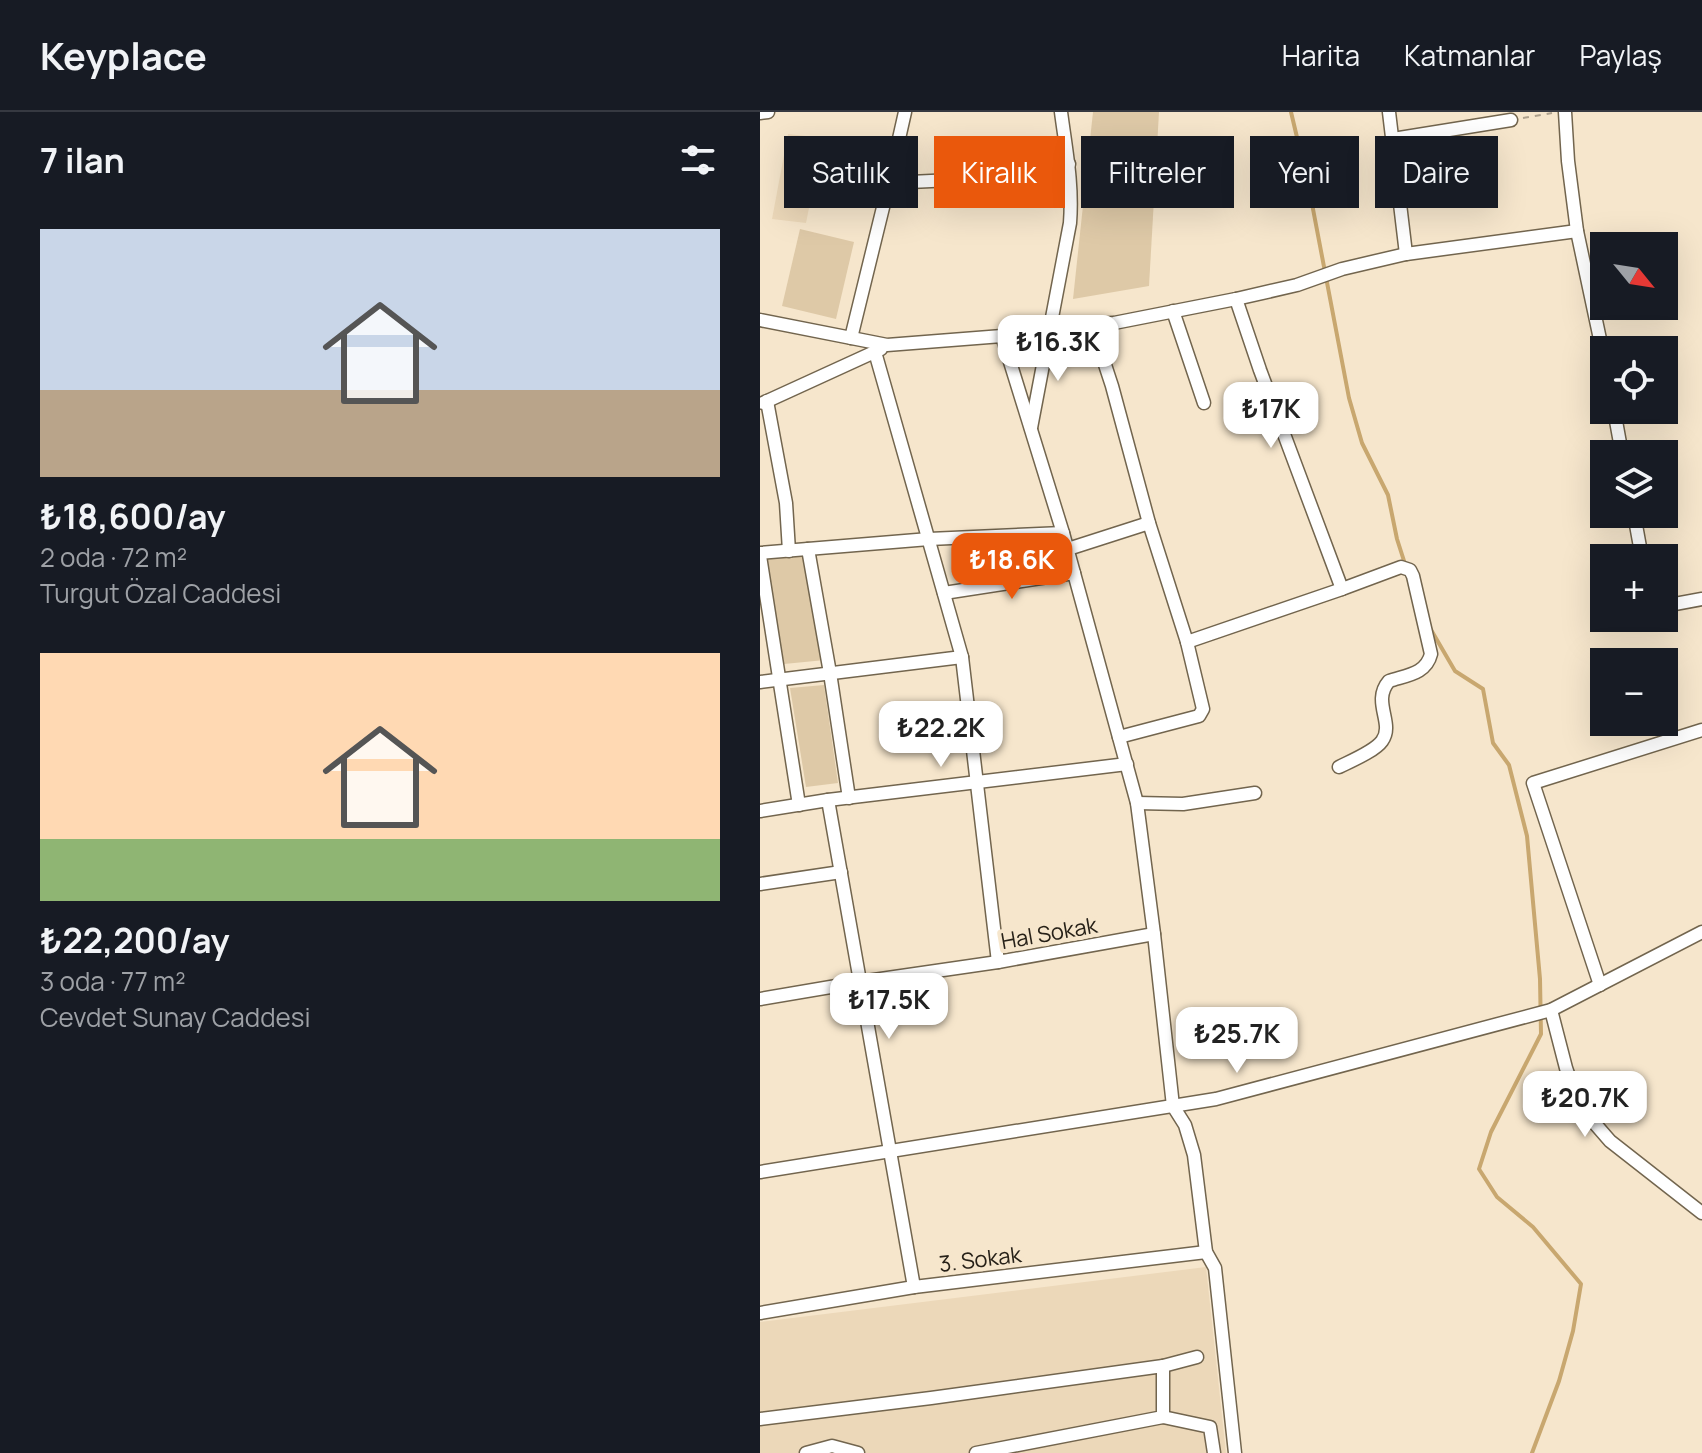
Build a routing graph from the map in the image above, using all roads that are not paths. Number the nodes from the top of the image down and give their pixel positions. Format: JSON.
{"nodes":[{"id":1,"x":768,"y":112,"type":"edge"},
{"id":2,"x":905,"y":112,"type":"edge"},
{"id":3,"x":1061,"y":112,"type":"edge"},
{"id":4,"x":1389,"y":112,"type":"edge"},
{"id":5,"x":1563,"y":112,"type":"edge"},
{"id":6,"x":760,"y":113,"type":"edge"},
{"id":7,"x":1511,"y":120,"type":"road end"},
{"id":8,"x":900,"y":136,"type":"edge"},
{"id":9,"x":1393,"y":136,"type":"edge"},
{"id":10,"x":1412,"y":136,"type":"edge"},
{"id":11,"x":1069,"y":164,"type":"junction"},
{"id":12,"x":918,"y":182,"type":"edge"},
{"id":13,"x":883,"y":208,"type":"edge"},
{"id":14,"x":1401,"y":208,"type":"edge"},
{"id":15,"x":1577,"y":231,"type":"junction"},
{"id":16,"x":1406,"y":254,"type":"junction"},
{"id":17,"x":1236,"y":299,"type":"junction"},
{"id":18,"x":1173,"y":311,"type":"junction"},
{"id":19,"x":760,"y":320,"type":"edge"},
{"id":20,"x":1092,"y":325,"type":"junction"},
{"id":21,"x":1049,"y":326,"type":"junction"},
{"id":22,"x":1002,"y":336,"type":"junction"},
{"id":23,"x":1599,"y":336,"type":"edge"},
{"id":24,"x":851,"y":338,"type":"junction"},
{"id":25,"x":881,"y":348,"type":"junction"},
{"id":26,"x":764,"y":402,"type":"edge"},
{"id":27,"x":1204,"y":403,"type":"dead end"},
{"id":28,"x":1031,"y":433,"type":"junction"},
{"id":29,"x":1149,"y":523,"type":"junction"},
{"id":30,"x":1063,"y":533,"type":"junction"},
{"id":31,"x":929,"y":539,"type":"junction"},
{"id":32,"x":808,"y":549,"type":"junction"},
{"id":33,"x":1068,"y":549,"type":"junction"},
{"id":34,"x":789,"y":551,"type":"junction"},
{"id":35,"x":760,"y":554,"type":"edge"},
{"id":36,"x":1074,"y":573,"type":"junction"},
{"id":37,"x":1342,"y":589,"type":"junction"},
{"id":38,"x":944,"y":593,"type":"junction"},
{"id":39,"x":1702,"y":599,"type":"edge"},
{"id":40,"x":1678,"y":603,"type":"edge"},
{"id":41,"x":1187,"y":642,"type":"junction"},
{"id":42,"x":962,"y":657,"type":"junction"},
{"id":43,"x":830,"y":673,"type":"junction"},
{"id":44,"x":781,"y":679,"type":"junction"},
{"id":45,"x":760,"y":682,"type":"edge"},
{"id":46,"x":1702,"y":730,"type":"edge"},
{"id":47,"x":1119,"y":737,"type":"junction"},
{"id":48,"x":1127,"y":764,"type":"junction"},
{"id":49,"x":1339,"y":767,"type":"dead end"},
{"id":50,"x":978,"y":783,"type":"junction"},
{"id":51,"x":1255,"y":793,"type":"dead end"},
{"id":52,"x":849,"y":798,"type":"junction"},
{"id":53,"x":828,"y":800,"type":"junction"},
{"id":54,"x":1137,"y":803,"type":"junction"},
{"id":55,"x":799,"y":805,"type":"junction"},
{"id":56,"x":760,"y":811,"type":"edge"},
{"id":57,"x":841,"y":872,"type":"junction"},
{"id":58,"x":760,"y":884,"type":"edge"},
{"id":59,"x":1702,"y":932,"type":"edge"},
{"id":60,"x":1154,"y":934,"type":"junction"},
{"id":61,"x":998,"y":962,"type":"junction"},
{"id":62,"x":860,"y":982,"type":"junction"},
{"id":63,"x":1600,"y":985,"type":"junction"},
{"id":64,"x":760,"y":999,"type":"edge"},
{"id":65,"x":1551,"y":1010,"type":"junction"},
{"id":66,"x":1173,"y":1106,"type":"junction"},
{"id":67,"x":890,"y":1151,"type":"junction"},
{"id":68,"x":760,"y":1172,"type":"edge"},
{"id":69,"x":1702,"y":1213,"type":"edge"},
{"id":70,"x":1206,"y":1252,"type":"junction"},
{"id":71,"x":914,"y":1287,"type":"junction"},
{"id":72,"x":760,"y":1313,"type":"edge"},
{"id":73,"x":1197,"y":1357,"type":"dead end"},
{"id":74,"x":1163,"y":1366,"type":"junction"},
{"id":75,"x":1163,"y":1417,"type":"junction"},
{"id":76,"x":760,"y":1419,"type":"edge"},
{"id":77,"x":806,"y":1453,"type":"edge"},
{"id":78,"x":858,"y":1453,"type":"edge"},
{"id":79,"x":976,"y":1453,"type":"edge"},
{"id":80,"x":1214,"y":1453,"type":"edge"},
{"id":81,"x":1235,"y":1453,"type":"edge"}],
"edges":[{"from":1,"to":6,"type":"street"},
{"from":2,"to":8,"type":"street"},
{"from":3,"to":11,"type":"street"},
{"from":4,"to":9,"type":"street"},
{"from":5,"to":15,"type":"street"},
{"from":7,"to":10,"type":"street"},
{"from":11,"to":12,"type":"street"},
{"from":11,"to":21,"type":"street"},
{"from":13,"to":24,"type":"street"},
{"from":14,"to":16,"type":"street"},
{"from":15,"to":16,"type":"street"},
{"from":15,"to":23,"type":"street"},
{"from":16,"to":17,"type":"street"},
{"from":17,"to":18,"type":"street"},
{"from":17,"to":37,"type":"street"},
{"from":18,"to":20,"type":"street"},
{"from":18,"to":27,"type":"street"},
{"from":19,"to":24,"type":"street"},
{"from":20,"to":21,"type":"street"},
{"from":20,"to":29,"type":"street"},
{"from":21,"to":22,"type":"street"},
{"from":21,"to":28,"type":"street"},
{"from":22,"to":25,"type":"street"},
{"from":22,"to":28,"type":"street"},
{"from":24,"to":25,"type":"street"},
{"from":25,"to":26,"type":"street"},
{"from":25,"to":31,"type":"street"},
{"from":26,"to":34,"type":"street"},
{"from":28,"to":30,"type":"street"},
{"from":29,"to":33,"type":"street"},
{"from":29,"to":41,"type":"street"},
{"from":30,"to":31,"type":"street"},
{"from":30,"to":33,"type":"street"},
{"from":31,"to":32,"type":"street"},
{"from":31,"to":38,"type":"street"},
{"from":32,"to":34,"type":"street"},
{"from":32,"to":43,"type":"street"},
{"from":33,"to":36,"type":"street"},
{"from":34,"to":35,"type":"street"},
{"from":35,"to":44,"type":"street"},
{"from":36,"to":38,"type":"street"},
{"from":36,"to":47,"type":"street"},
{"from":37,"to":41,"type":"street"},
{"from":37,"to":49,"type":"street"},
{"from":38,"to":42,"type":"street"},
{"from":39,"to":40,"type":"street"},
{"from":41,"to":47,"type":"street"},
{"from":42,"to":43,"type":"street"},
{"from":42,"to":50,"type":"street"},
{"from":43,"to":44,"type":"street"},
{"from":43,"to":52,"type":"street"},
{"from":44,"to":45,"type":"street"},
{"from":44,"to":55,"type":"street"},
{"from":46,"to":63,"type":"street"},
{"from":47,"to":48,"type":"street"},
{"from":48,"to":50,"type":"street"},
{"from":48,"to":54,"type":"street"},
{"from":50,"to":52,"type":"street"},
{"from":50,"to":61,"type":"street"},
{"from":51,"to":54,"type":"street"},
{"from":52,"to":53,"type":"street"},
{"from":53,"to":55,"type":"street"},
{"from":53,"to":57,"type":"street"},
{"from":54,"to":60,"type":"street"},
{"from":55,"to":56,"type":"street"},
{"from":57,"to":58,"type":"street"},
{"from":57,"to":62,"type":"street"},
{"from":59,"to":63,"type":"street"},
{"from":60,"to":61,"type":"street","name":"Hal Sokak"},
{"from":60,"to":66,"type":"street"},
{"from":61,"to":62,"type":"street","name":"Hal Sokak"},
{"from":62,"to":64,"type":"street","name":"Hal Sokak"},
{"from":62,"to":67,"type":"street"},
{"from":63,"to":65,"type":"street"},
{"from":65,"to":66,"type":"street"},
{"from":65,"to":69,"type":"street"},
{"from":66,"to":67,"type":"street"},
{"from":66,"to":70,"type":"street"},
{"from":67,"to":68,"type":"street"},
{"from":67,"to":71,"type":"street"},
{"from":70,"to":71,"type":"street","name":"3. Sokak"},
{"from":70,"to":81,"type":"street"},
{"from":71,"to":72,"type":"street","name":"3. Sokak"},
{"from":73,"to":74,"type":"street"},
{"from":74,"to":75,"type":"street"},
{"from":74,"to":76,"type":"street"},
{"from":75,"to":79,"type":"street"},
{"from":75,"to":80,"type":"street"},
{"from":77,"to":78,"type":"street"}]}
